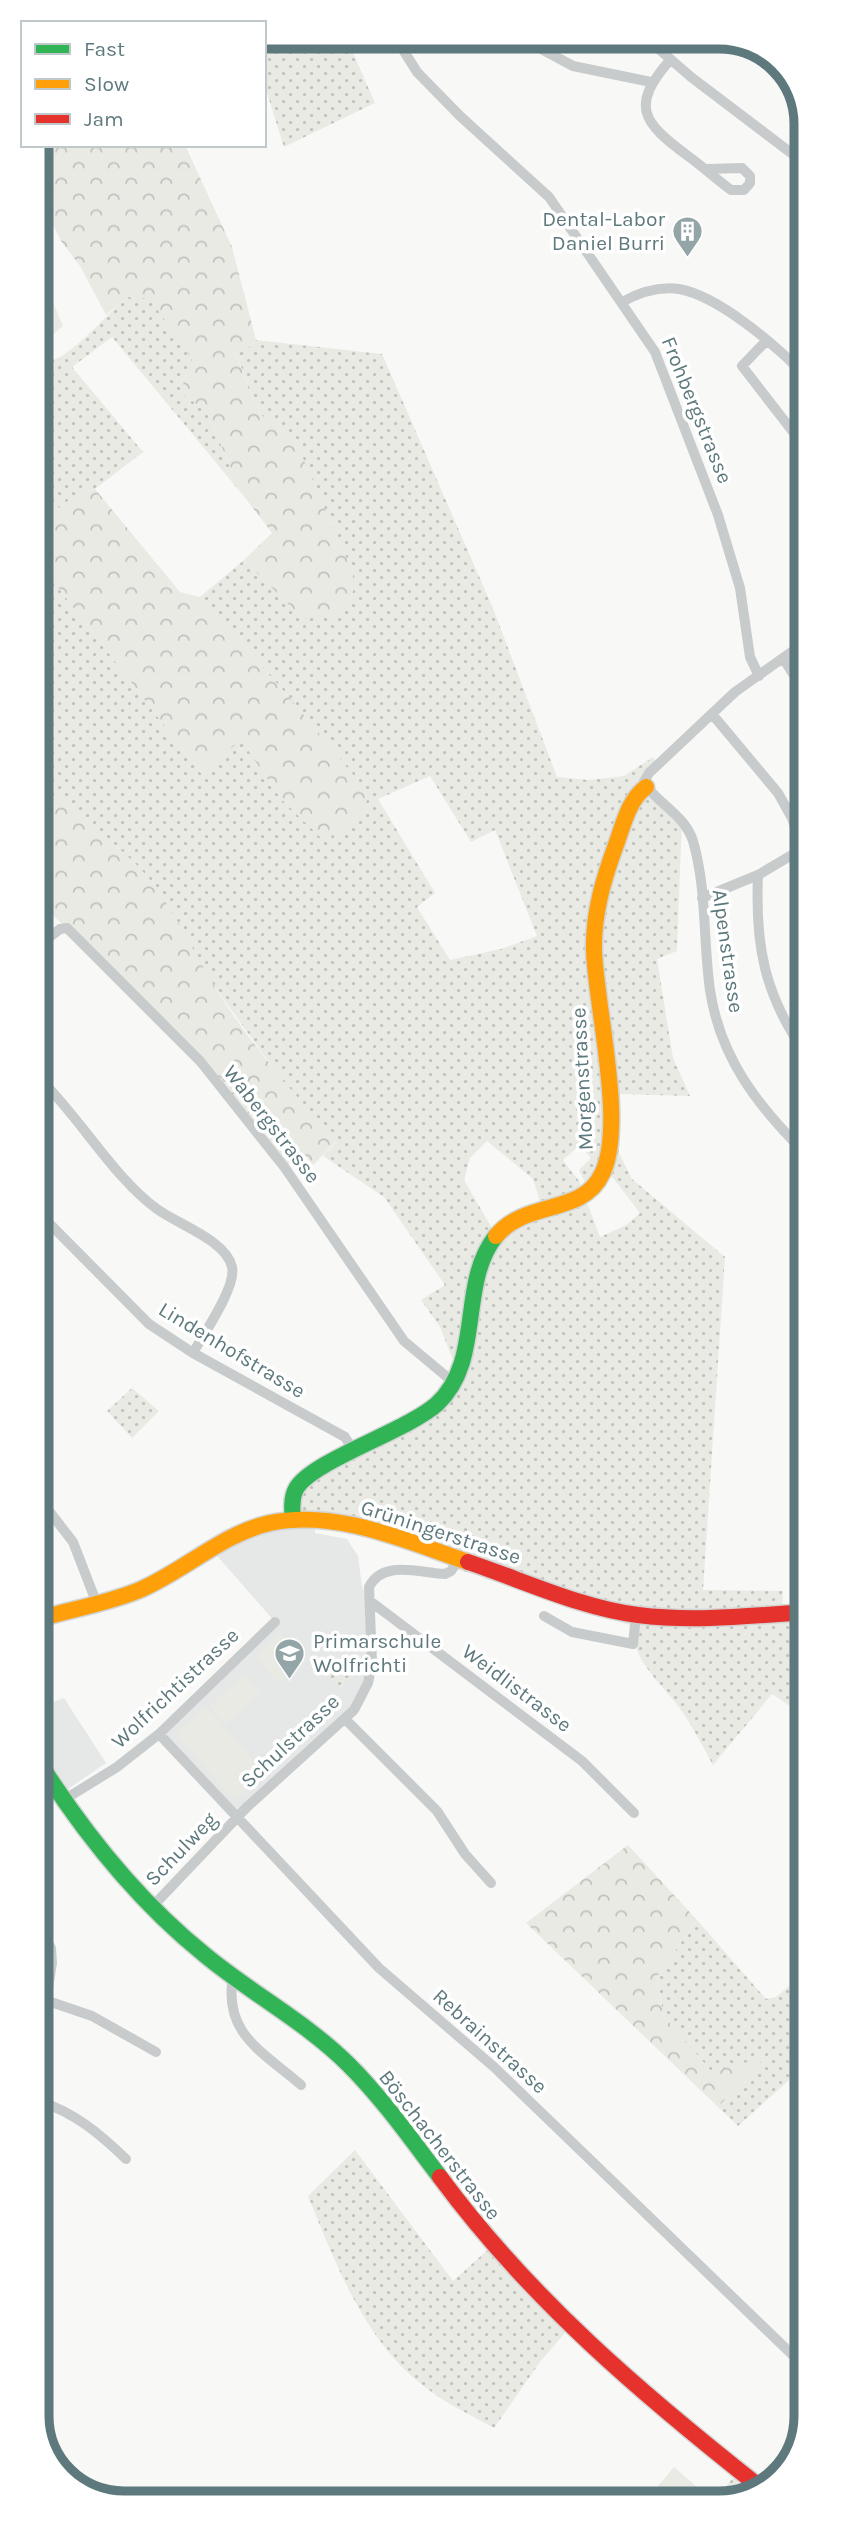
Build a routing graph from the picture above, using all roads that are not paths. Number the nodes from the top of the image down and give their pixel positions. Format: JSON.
{"nodes":[{"id":1,"x":403,"y":49,"type":"edge"},
{"id":2,"x":541,"y":49,"type":"edge"},
{"id":3,"x":658,"y":49,"type":"edge"},
{"id":4,"x":670,"y":60,"type":"junction"},
{"id":5,"x":650,"y":82,"type":"junction"},
{"id":6,"x":794,"y":155,"type":"edge"},
{"id":7,"x":707,"y":169,"type":"dead end"},
{"id":8,"x":622,"y":302,"type":"junction"},
{"id":9,"x":766,"y":341,"type":"junction"},
{"id":10,"x":794,"y":365,"type":"edge"},
{"id":11,"x":794,"y":433,"type":"edge"},
{"id":12,"x":794,"y":650,"type":"edge"},
{"id":13,"x":783,"y":658,"type":"junction"},
{"id":14,"x":794,"y":675,"type":"edge"},
{"id":15,"x":758,"y":676,"type":"junction"},
{"id":16,"x":712,"y":714,"type":"junction"},
{"id":17,"x":646,"y":787,"type":"junction"},
{"id":18,"x":794,"y":824,"type":"edge"},
{"id":19,"x":794,"y":857,"type":"edge"},
{"id":20,"x":758,"y":875,"type":"junction"},
{"id":21,"x":702,"y":898,"type":"junction"},
{"id":22,"x":49,"y":938,"type":"edge"},
{"id":23,"x":794,"y":1037,"type":"edge"},
{"id":24,"x":49,"y":1087,"type":"edge"},
{"id":25,"x":794,"y":1141,"type":"edge"},
{"id":26,"x":49,"y":1223,"type":"edge"},
{"id":27,"x":193,"y":1353,"type":"junction"},
{"id":28,"x":453,"y":1382,"type":"junction"},
{"id":29,"x":353,"y":1450,"type":"junction"},
{"id":30,"x":49,"y":1512,"type":"edge"},
{"id":31,"x":293,"y":1520,"type":"junction"},
{"id":32,"x":459,"y":1559,"type":"junction"},
{"id":33,"x":370,"y":1601,"type":"junction"},
{"id":34,"x":97,"y":1604,"type":"junction"},
{"id":35,"x":794,"y":1613,"type":"edge"},
{"id":36,"x":636,"y":1615,"type":"junction"},
{"id":37,"x":49,"y":1616,"type":"edge"},
{"id":38,"x":544,"y":1616,"type":"dead end"},
{"id":39,"x":275,"y":1622,"type":"dead end"},
{"id":40,"x":346,"y":1720,"type":"junction"},
{"id":41,"x":159,"y":1734,"type":"junction"},
{"id":42,"x":49,"y":1779,"type":"edge"},
{"id":43,"x":62,"y":1801,"type":"junction"},
{"id":44,"x":634,"y":1813,"type":"dead end"},
{"id":45,"x":238,"y":1817,"type":"junction"},
{"id":46,"x":491,"y":1883,"type":"dead end"},
{"id":47,"x":152,"y":1907,"type":"junction"},
{"id":48,"x":49,"y":1944,"type":"edge"},
{"id":49,"x":233,"y":1976,"type":"junction"},
{"id":50,"x":49,"y":1983,"type":"edge"},
{"id":51,"x":49,"y":2001,"type":"edge"},
{"id":52,"x":156,"y":2052,"type":"dead end"},
{"id":53,"x":300,"y":2085,"type":"dead end"},
{"id":54,"x":49,"y":2105,"type":"edge"},
{"id":55,"x":126,"y":2159,"type":"dead end"},
{"id":56,"x":794,"y":2356,"type":"edge"},
{"id":57,"x":754,"y":2482,"type":"edge"}],
"edges":[{"from":1,"to":8,"type":"street","name":"Frohbergstrasse"},
{"from":2,"to":5,"type":"street"},
{"from":3,"to":4,"type":"street"},
{"from":4,"to":5,"type":"street"},
{"from":4,"to":6,"type":"street"},
{"from":5,"to":7,"type":"street"},
{"from":8,"to":9,"type":"street"},
{"from":8,"to":15,"type":"street","name":"Frohbergstrasse"},
{"from":9,"to":10,"type":"street"},
{"from":9,"to":11,"type":"street"},
{"from":12,"to":13,"type":"street","name":"Morgenstrasse"},
{"from":13,"to":14,"type":"street"},
{"from":13,"to":15,"type":"street","name":"Morgenstrasse"},
{"from":15,"to":16,"type":"street","name":"Morgenstrasse"},
{"from":16,"to":17,"type":"street","name":"Morgenstrasse"},
{"from":16,"to":18,"type":"street"},
{"from":17,"to":21,"type":"street","name":"Alpenstrasse"},
{"from":17,"to":28,"type":"street","name":"Morgenstrasse"},
{"from":19,"to":20,"type":"street"},
{"from":20,"to":21,"type":"street"},
{"from":20,"to":23,"type":"street"},
{"from":21,"to":25,"type":"street","name":"Alpenstrasse"},
{"from":22,"to":28,"type":"street","name":"Wabergstrasse"},
{"from":24,"to":27,"type":"street"},
{"from":26,"to":27,"type":"street","name":"Lindenhofstrasse"},
{"from":27,"to":29,"type":"street","name":"Lindenhofstrasse"},
{"from":28,"to":29,"type":"street","name":"Morgenstrasse"},
{"from":29,"to":31,"type":"street","name":"Morgenstrasse"},
{"from":30,"to":34,"type":"street"},
{"from":31,"to":32,"type":"street","name":"Grüningerstrasse"},
{"from":31,"to":34,"type":"street","name":"Grüningerstrasse"},
{"from":32,"to":33,"type":"street","name":"Schulstrasse"},
{"from":32,"to":36,"type":"street","name":"Grüningerstrasse"},
{"from":33,"to":40,"type":"street","name":"Schulstrasse"},
{"from":33,"to":44,"type":"street","name":"Weidlistrasse"},
{"from":34,"to":37,"type":"street","name":"Grüningerstrasse"},
{"from":35,"to":36,"type":"street","name":"Grüningerstrasse"},
{"from":36,"to":38,"type":"street"},
{"from":39,"to":41,"type":"street","name":"Wolfrichtistrasse"},
{"from":40,"to":45,"type":"street","name":"Schulstrasse"},
{"from":40,"to":46,"type":"street"},
{"from":41,"to":43,"type":"street","name":"Wolfrichtistrasse"},
{"from":41,"to":45,"type":"street","name":"Rebrainstrasse"},
{"from":42,"to":43,"type":"street","name":"Böschacherstrasse"},
{"from":43,"to":47,"type":"street","name":"Böschacherstrasse"},
{"from":45,"to":47,"type":"street","name":"Schulweg"},
{"from":45,"to":56,"type":"street","name":"Rebrainstrasse"},
{"from":47,"to":49,"type":"street","name":"Böschacherstrasse"},
{"from":48,"to":50,"type":"street"},
{"from":49,"to":53,"type":"street"},
{"from":49,"to":57,"type":"street","name":"Böschacherstrasse"},
{"from":51,"to":52,"type":"street"},
{"from":54,"to":55,"type":"street"}]}
